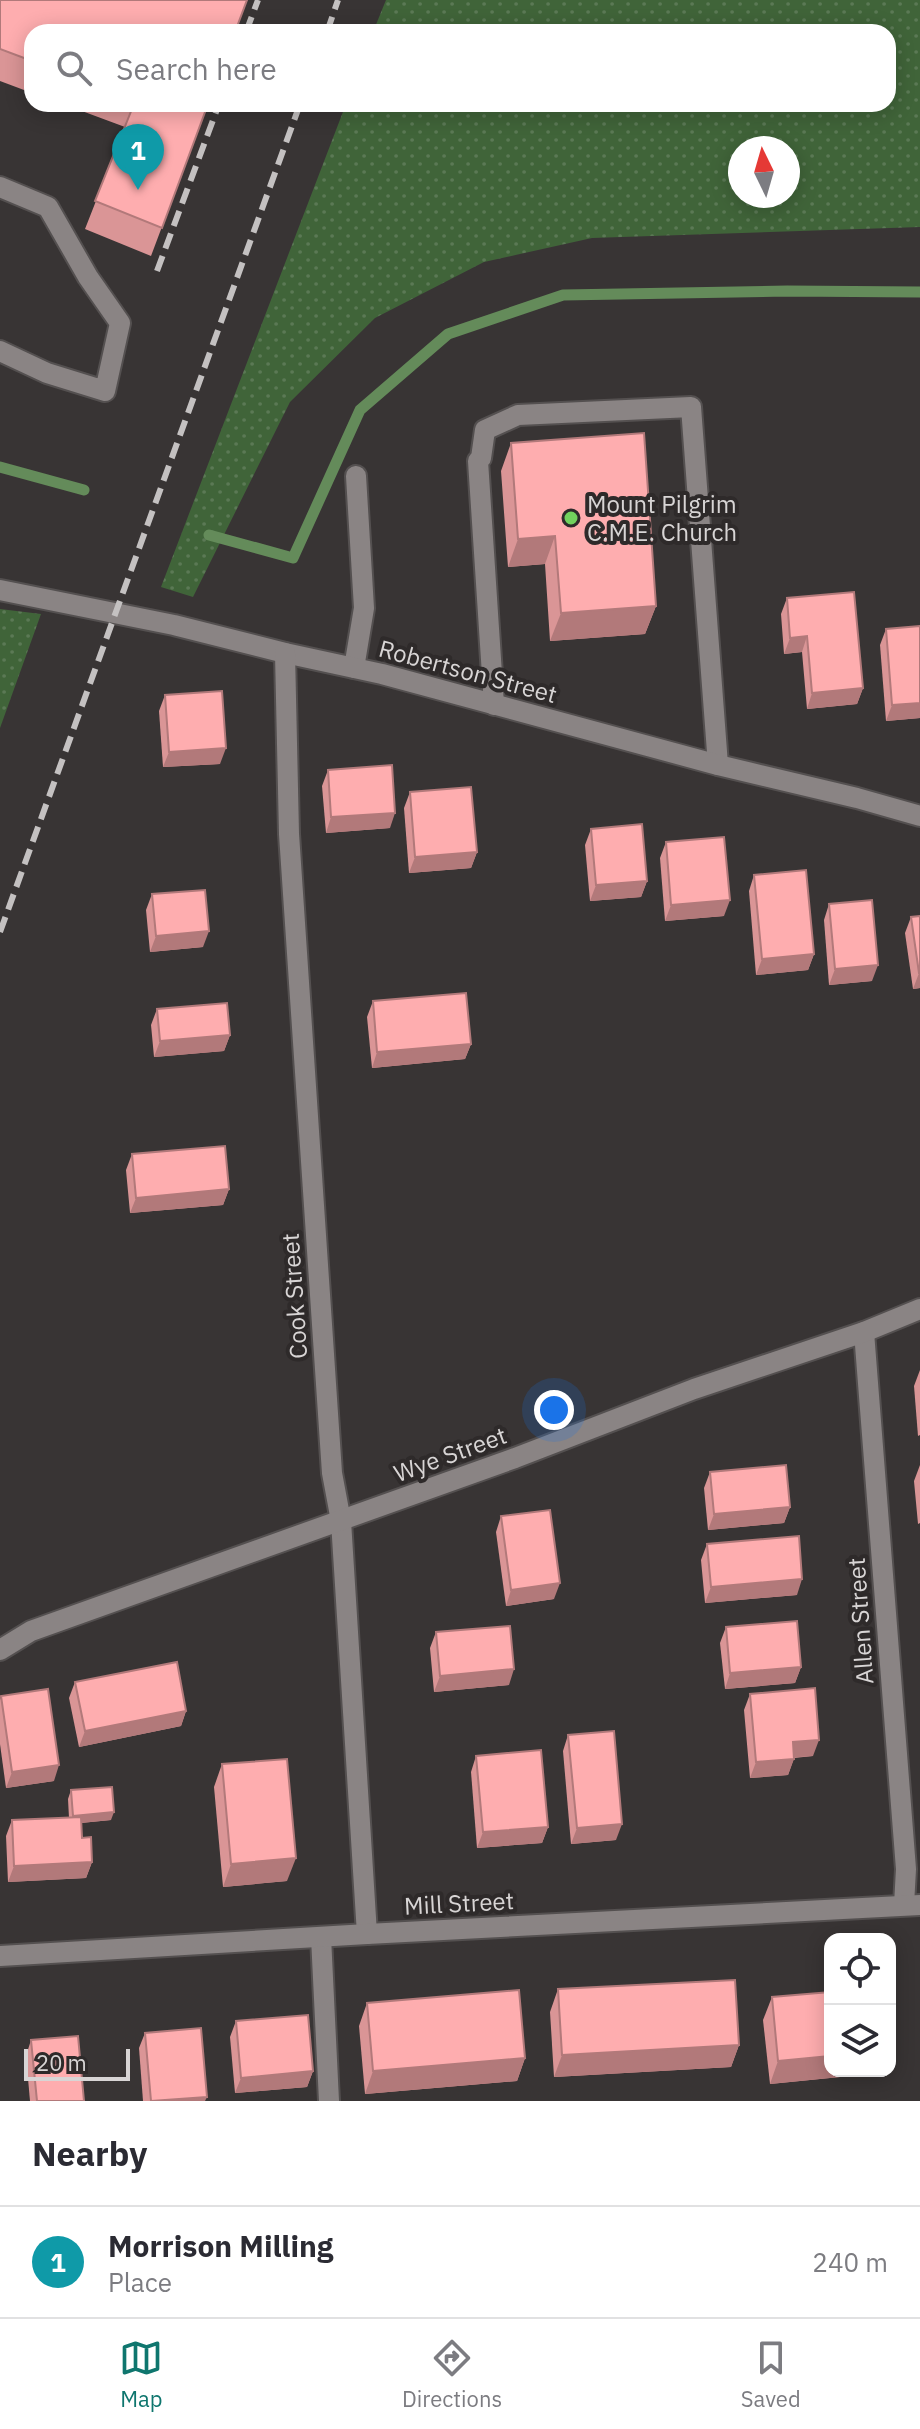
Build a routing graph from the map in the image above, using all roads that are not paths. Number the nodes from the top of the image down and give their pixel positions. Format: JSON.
{"nodes":[{"id":1,"x":0,"y":187,"type":"edge"},
{"id":2,"x":0,"y":351,"type":"edge"},
{"id":3,"x":356,"y":476,"type":"dead end"},
{"id":4,"x":0,"y":590,"type":"edge"},
{"id":5,"x":285,"y":653,"type":"junction"},
{"id":6,"x":354,"y":668,"type":"junction"},
{"id":7,"x":494,"y":705,"type":"junction"},
{"id":8,"x":718,"y":765,"type":"junction"},
{"id":9,"x":920,"y":816,"type":"edge"},
{"id":10,"x":920,"y":1309,"type":"edge"},
{"id":11,"x":864,"y":1332,"type":"junction"},
{"id":12,"x":341,"y":1521,"type":"junction"},
{"id":13,"x":0,"y":1650,"type":"edge"},
{"id":14,"x":912,"y":1905,"type":"edge"},
{"id":15,"x":367,"y":1934,"type":"junction"},
{"id":16,"x":321,"y":1937,"type":"junction"},
{"id":17,"x":0,"y":1956,"type":"edge"},
{"id":18,"x":329,"y":2101,"type":"edge"}],
"edges":[{"from":1,"to":2,"type":"street"},
{"from":3,"to":6,"type":"street"},
{"from":4,"to":5,"type":"street","name":"Robertson Street"},
{"from":5,"to":6,"type":"street","name":"Robertson Street"},
{"from":5,"to":12,"type":"street","name":"Cook Street"},
{"from":6,"to":7,"type":"street","name":"Robertson Street"},
{"from":7,"to":8,"type":"street","name":"Robertson Street"},
{"from":7,"to":8,"type":"street"},
{"from":8,"to":9,"type":"street","name":"Robertson Street"},
{"from":10,"to":11,"type":"street","name":"Wye Street"},
{"from":11,"to":12,"type":"street","name":"Wye Street"},
{"from":11,"to":14,"type":"street","name":"Allen Street"},
{"from":12,"to":13,"type":"street","name":"Wye Street"},
{"from":12,"to":15,"type":"street","name":"Cook Street"},
{"from":14,"to":15,"type":"street","name":"Mill Street"},
{"from":15,"to":16,"type":"street","name":"Mill Street"},
{"from":16,"to":17,"type":"street","name":"Mill Street"},
{"from":16,"to":18,"type":"street"}]}
